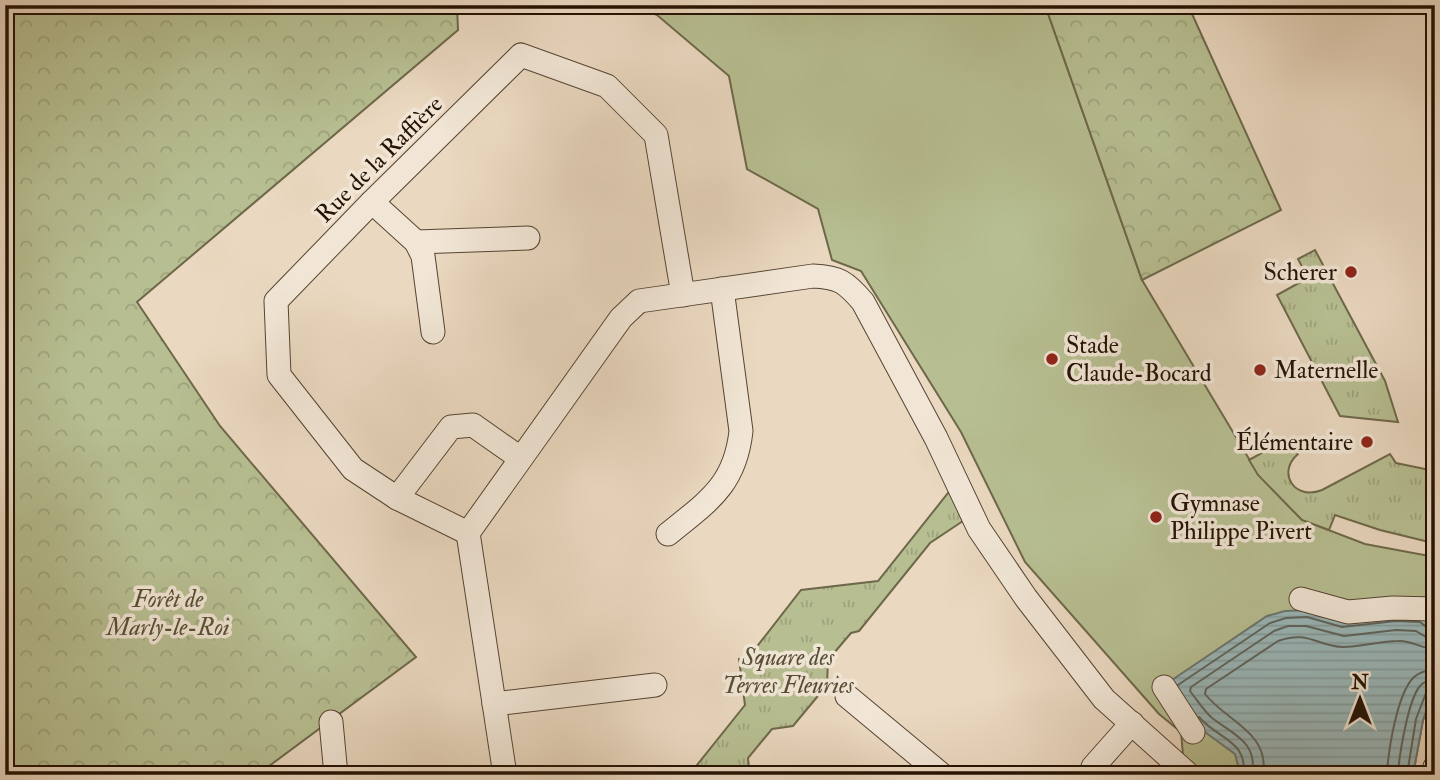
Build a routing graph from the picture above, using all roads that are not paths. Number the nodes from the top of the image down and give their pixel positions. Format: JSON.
{"nodes":[{"id":1,"x":372,"y":202,"type":"junction"},
{"id":2,"x":528,"y":238,"type":"dead end"},
{"id":3,"x":416,"y":242,"type":"junction"},
{"id":4,"x":722,"y":289,"type":"junction"},
{"id":5,"x":682,"y":295,"type":"junction"},
{"id":6,"x":433,"y":332,"type":"dead end"},
{"id":7,"x":520,"y":458,"type":"junction"},
{"id":8,"x":397,"y":498,"type":"junction"},
{"id":9,"x":468,"y":533,"type":"junction"},
{"id":10,"x":667,"y":534,"type":"dead end"},
{"id":11,"x":1301,"y":599,"type":"dead end"},
{"id":12,"x":1435,"y":609,"type":"edge"},
{"id":13,"x":655,"y":685,"type":"dead end"},
{"id":14,"x":1164,"y":687,"type":"dead end"},
{"id":15,"x":847,"y":696,"type":"dead end"},
{"id":16,"x":494,"y":704,"type":"junction"},
{"id":17,"x":331,"y":722,"type":"dead end"},
{"id":18,"x":1132,"y":723,"type":"junction"},
{"id":19,"x":1193,"y":732,"type":"dead end"},
{"id":20,"x":1093,"y":767,"type":"dead end"},
{"id":21,"x":1435,"y":767,"type":"edge"},
{"id":22,"x":336,"y":775,"type":"edge"},
{"id":23,"x":505,"y":775,"type":"edge"},
{"id":24,"x":942,"y":775,"type":"edge"},
{"id":25,"x":1189,"y":775,"type":"edge"},
{"id":26,"x":1433,"y":775,"type":"edge"}],
"edges":[{"from":1,"to":3,"type":"street"},
{"from":1,"to":5,"type":"street","name":"Rue de la Raffière"},
{"from":1,"to":8,"type":"street","name":"Rue de la Raffière"},
{"from":2,"to":3,"type":"street"},
{"from":3,"to":6,"type":"street"},
{"from":4,"to":5,"type":"street"},
{"from":4,"to":10,"type":"street"},
{"from":4,"to":18,"type":"street"},
{"from":5,"to":7,"type":"street"},
{"from":7,"to":8,"type":"street"},
{"from":7,"to":9,"type":"street"},
{"from":8,"to":9,"type":"street","name":"Rue de la Raffière"},
{"from":9,"to":16,"type":"street"},
{"from":11,"to":12,"type":"street"},
{"from":13,"to":16,"type":"street"},
{"from":14,"to":19,"type":"street"},
{"from":15,"to":24,"type":"street"},
{"from":16,"to":23,"type":"street"},
{"from":17,"to":22,"type":"street"},
{"from":18,"to":20,"type":"street"},
{"from":18,"to":25,"type":"street"},
{"from":21,"to":26,"type":"street"}]}
